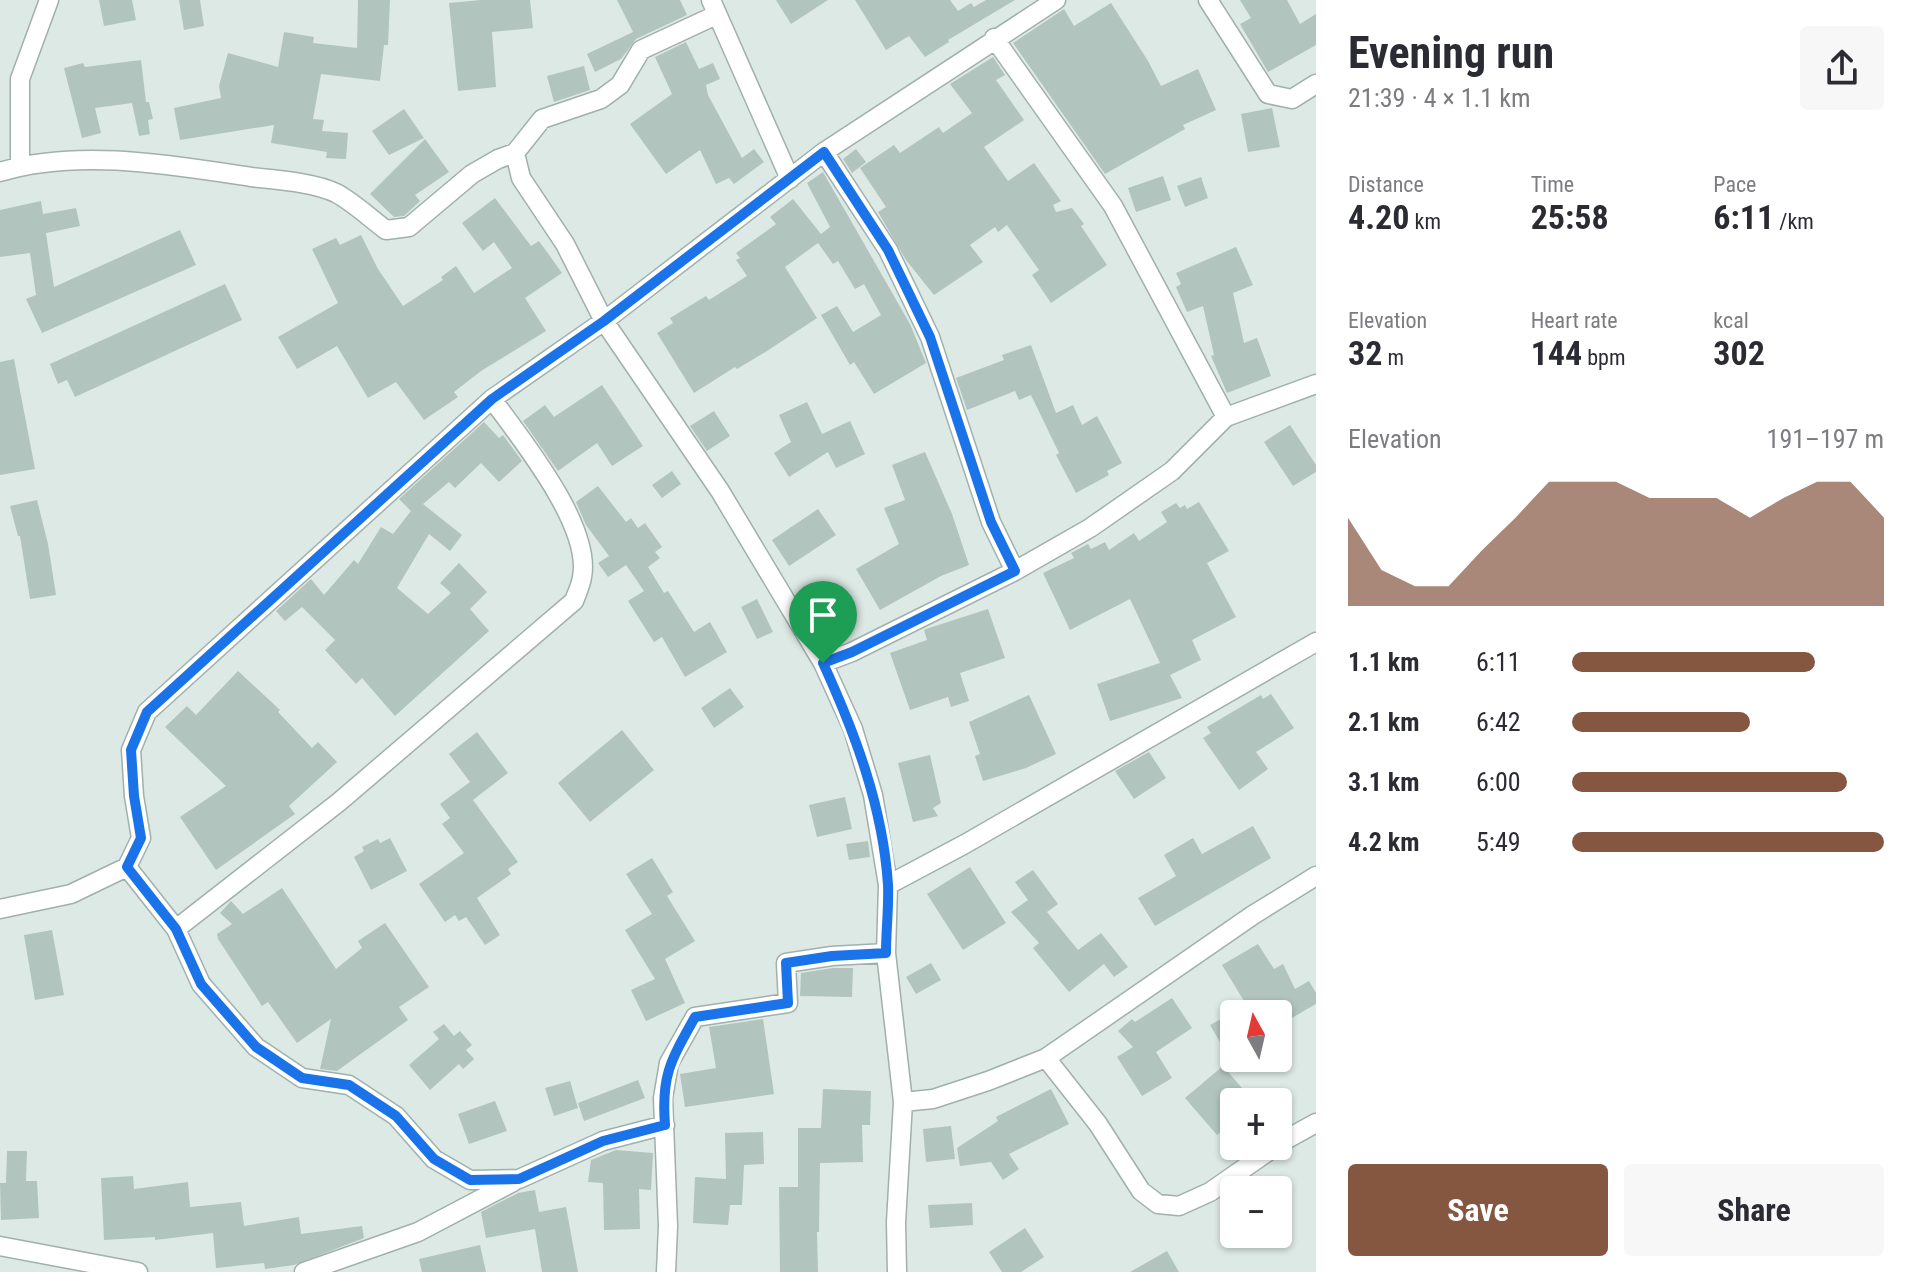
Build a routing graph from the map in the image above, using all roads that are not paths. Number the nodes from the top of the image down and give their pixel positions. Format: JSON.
{"nodes":[{"id":1,"x":1056,"y":0,"type":"edge"},
{"id":2,"x":1208,"y":0,"type":"edge"},
{"id":3,"x":49,"y":1,"type":"edge"},
{"id":4,"x":714,"y":8,"type":"edge"},
{"id":5,"x":994,"y":38,"type":"junction"},
{"id":6,"x":1316,"y":84,"type":"edge"},
{"id":7,"x":824,"y":152,"type":"junction"},
{"id":8,"x":515,"y":153,"type":"junction"},
{"id":9,"x":20,"y":166,"type":"junction"},
{"id":10,"x":0,"y":172,"type":"edge"},
{"id":11,"x":790,"y":179,"type":"junction"},
{"id":12,"x":604,"y":321,"type":"junction"},
{"id":13,"x":1316,"y":384,"type":"edge"},
{"id":14,"x":492,"y":399,"type":"junction"},
{"id":15,"x":1226,"y":417,"type":"junction"},
{"id":16,"x":1015,"y":571,"type":"junction"},
{"id":17,"x":1316,"y":642,"type":"edge"},
{"id":18,"x":823,"y":663,"type":"junction"},
{"id":19,"x":127,"y":867,"type":"junction"},
{"id":20,"x":1316,"y":876,"type":"edge"},
{"id":21,"x":888,"y":885,"type":"junction"},
{"id":22,"x":0,"y":909,"type":"edge"},
{"id":23,"x":176,"y":929,"type":"junction"},
{"id":24,"x":886,"y":953,"type":"junction"},
{"id":25,"x":1046,"y":1058,"type":"junction"},
{"id":26,"x":903,"y":1102,"type":"junction"},
{"id":27,"x":1316,"y":1123,"type":"edge"},
{"id":28,"x":665,"y":1125,"type":"junction"},
{"id":29,"x":1292,"y":1137,"type":"edge"},
{"id":30,"x":1256,"y":1160,"type":"edge"},
{"id":31,"x":519,"y":1179,"type":"junction"},
{"id":32,"x":0,"y":1246,"type":"edge"},
{"id":33,"x":138,"y":1272,"type":"edge"},
{"id":34,"x":304,"y":1272,"type":"edge"},
{"id":35,"x":666,"y":1272,"type":"edge"},
{"id":36,"x":897,"y":1272,"type":"edge"}],
"edges":[{"from":1,"to":5,"type":"street"},
{"from":2,"to":6,"type":"street"},
{"from":3,"to":9,"type":"street"},
{"from":4,"to":8,"type":"street"},
{"from":4,"to":11,"type":"street"},
{"from":5,"to":7,"type":"street"},
{"from":5,"to":15,"type":"street"},
{"from":7,"to":11,"type":"street"},
{"from":7,"to":16,"type":"street"},
{"from":8,"to":9,"type":"street"},
{"from":8,"to":12,"type":"street"},
{"from":9,"to":10,"type":"street"},
{"from":11,"to":12,"type":"street"},
{"from":12,"to":14,"type":"street"},
{"from":12,"to":18,"type":"street"},
{"from":13,"to":15,"type":"street"},
{"from":14,"to":19,"type":"street"},
{"from":14,"to":23,"type":"street"},
{"from":15,"to":16,"type":"street"},
{"from":16,"to":18,"type":"street"},
{"from":17,"to":21,"type":"street"},
{"from":18,"to":21,"type":"street"},
{"from":19,"to":22,"type":"street"},
{"from":19,"to":23,"type":"street"},
{"from":20,"to":25,"type":"street"},
{"from":21,"to":24,"type":"street"},
{"from":23,"to":31,"type":"street"},
{"from":24,"to":26,"type":"street"},
{"from":24,"to":28,"type":"street"},
{"from":25,"to":26,"type":"street"},
{"from":25,"to":30,"type":"street"},
{"from":26,"to":36,"type":"street"},
{"from":27,"to":29,"type":"street"},
{"from":28,"to":31,"type":"street"},
{"from":28,"to":35,"type":"street"},
{"from":31,"to":34,"type":"street"},
{"from":32,"to":33,"type":"street"}]}
